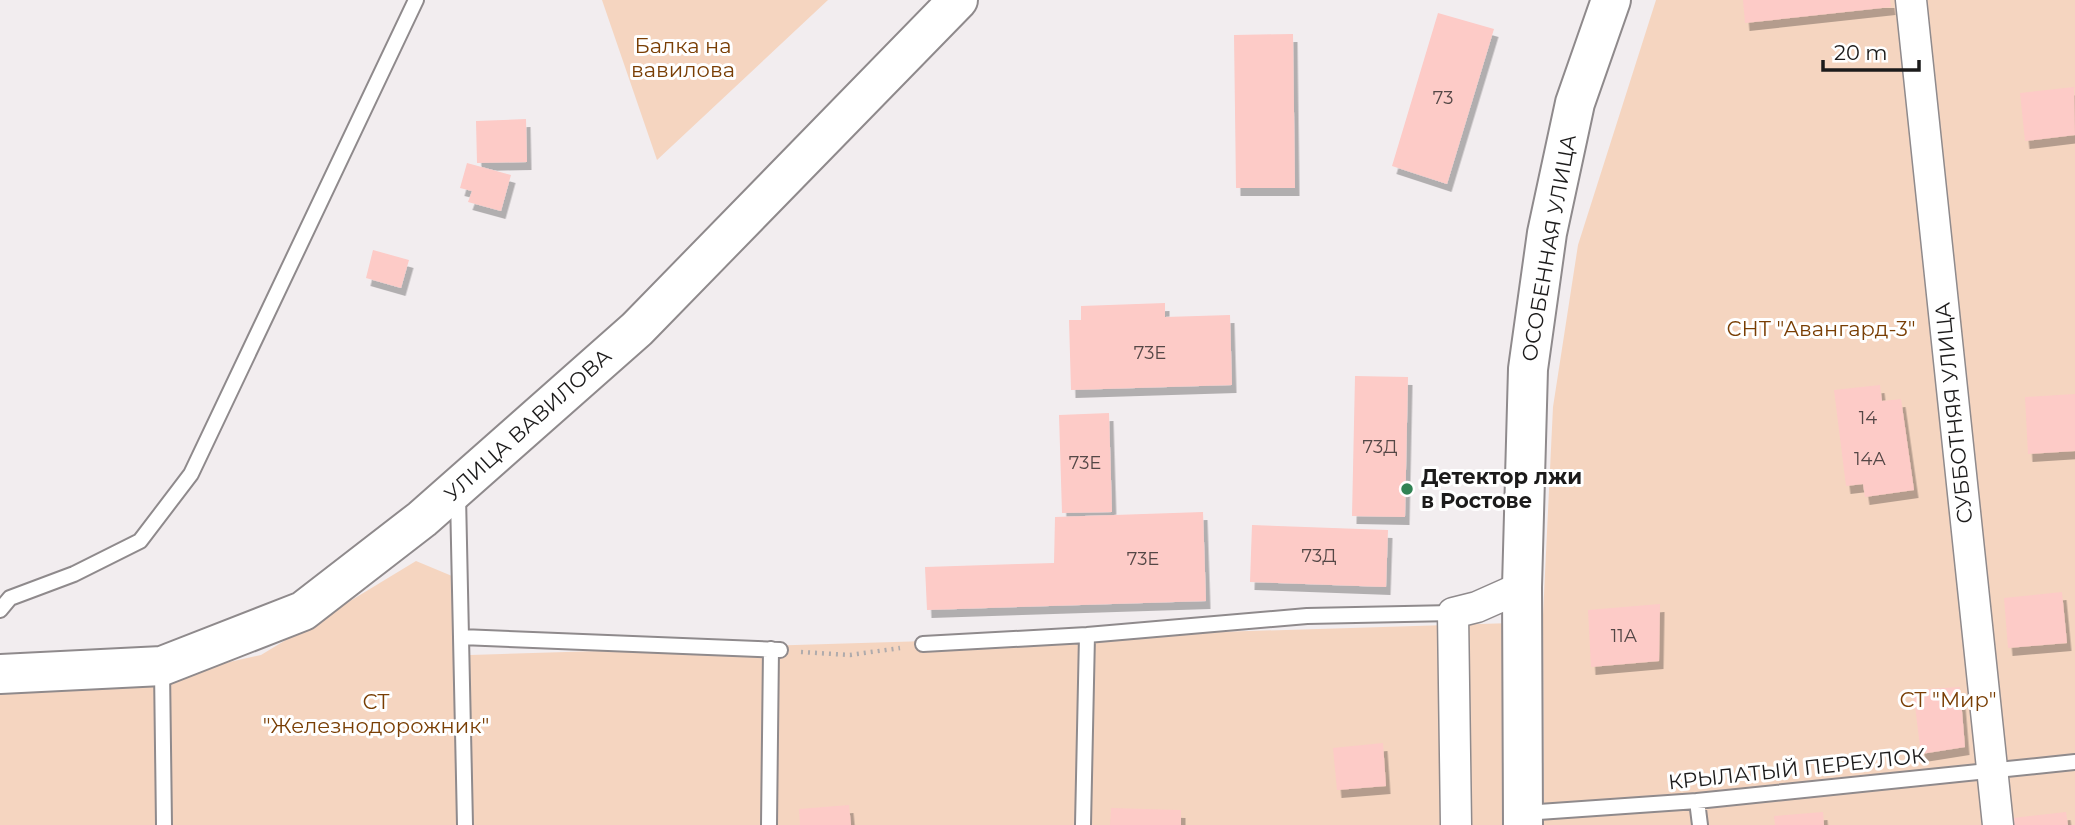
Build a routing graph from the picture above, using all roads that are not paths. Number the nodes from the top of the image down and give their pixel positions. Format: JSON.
{"nodes":[{"id":1,"x":415,"y":0,"type":"edge"},
{"id":2,"x":958,"y":0,"type":"edge"},
{"id":3,"x":1611,"y":0,"type":"edge"},
{"id":4,"x":1911,"y":0,"type":"edge"},
{"id":5,"x":458,"y":488,"type":"junction"},
{"id":6,"x":1522,"y":587,"type":"junction"},
{"id":7,"x":0,"y":610,"type":"edge"},
{"id":8,"x":1453,"y":613,"type":"junction"},
{"id":9,"x":1087,"y":635,"type":"junction"},
{"id":10,"x":461,"y":636,"type":"junction"},
{"id":11,"x":923,"y":644,"type":"road end"},
{"id":12,"x":162,"y":666,"type":"junction"},
{"id":13,"x":0,"y":674,"type":"edge"},
{"id":14,"x":2075,"y":762,"type":"edge"},
{"id":15,"x":1992,"y":770,"type":"junction"},
{"id":16,"x":1697,"y":801,"type":"junction"},
{"id":17,"x":1523,"y":819,"type":"edge"},
{"id":18,"x":164,"y":825,"type":"edge"},
{"id":19,"x":465,"y":825,"type":"edge"},
{"id":20,"x":769,"y":825,"type":"edge"},
{"id":21,"x":1083,"y":825,"type":"edge"},
{"id":22,"x":1456,"y":825,"type":"edge"},
{"id":23,"x":1700,"y":825,"type":"edge"},
{"id":24,"x":1998,"y":825,"type":"edge"}],
"edges":[{"from":1,"to":7,"type":"lane"},
{"from":2,"to":5,"type":"street","name":"УЛИЦА ВАВИЛОВА"},
{"from":3,"to":6,"type":"street","name":"ОСОБЕННАЯ УЛИЦА"},
{"from":4,"to":15,"type":"street","name":"СУББОТНЯЯ УЛИЦА"},
{"from":5,"to":10,"type":"lane"},
{"from":5,"to":12,"type":"street","name":"УЛИЦА ВАВИЛОВА"},
{"from":6,"to":8,"type":"street"},
{"from":6,"to":17,"type":"street","name":"ОСОБЕННАЯ УЛИЦА"},
{"from":8,"to":9,"type":"lane"},
{"from":8,"to":22,"type":"street"},
{"from":9,"to":11,"type":"lane"},
{"from":9,"to":21,"type":"lane"},
{"from":10,"to":19,"type":"lane"},
{"from":10,"to":20,"type":"lane"},
{"from":12,"to":13,"type":"street","name":"УЛИЦА ВАВИЛОВА"},
{"from":12,"to":18,"type":"lane"},
{"from":14,"to":15,"type":"lane","name":"КРЫЛАТЫЙ ПЕРЕУЛОК"},
{"from":15,"to":16,"type":"lane","name":"КРЫЛАТЫЙ ПЕРЕУЛОК"},
{"from":15,"to":24,"type":"street","name":"СУББОТНЯЯ УЛИЦА"},
{"from":16,"to":17,"type":"lane","name":"КРЫЛАТЫЙ ПЕРЕУЛОК"},
{"from":16,"to":23,"type":"lane"}]}
